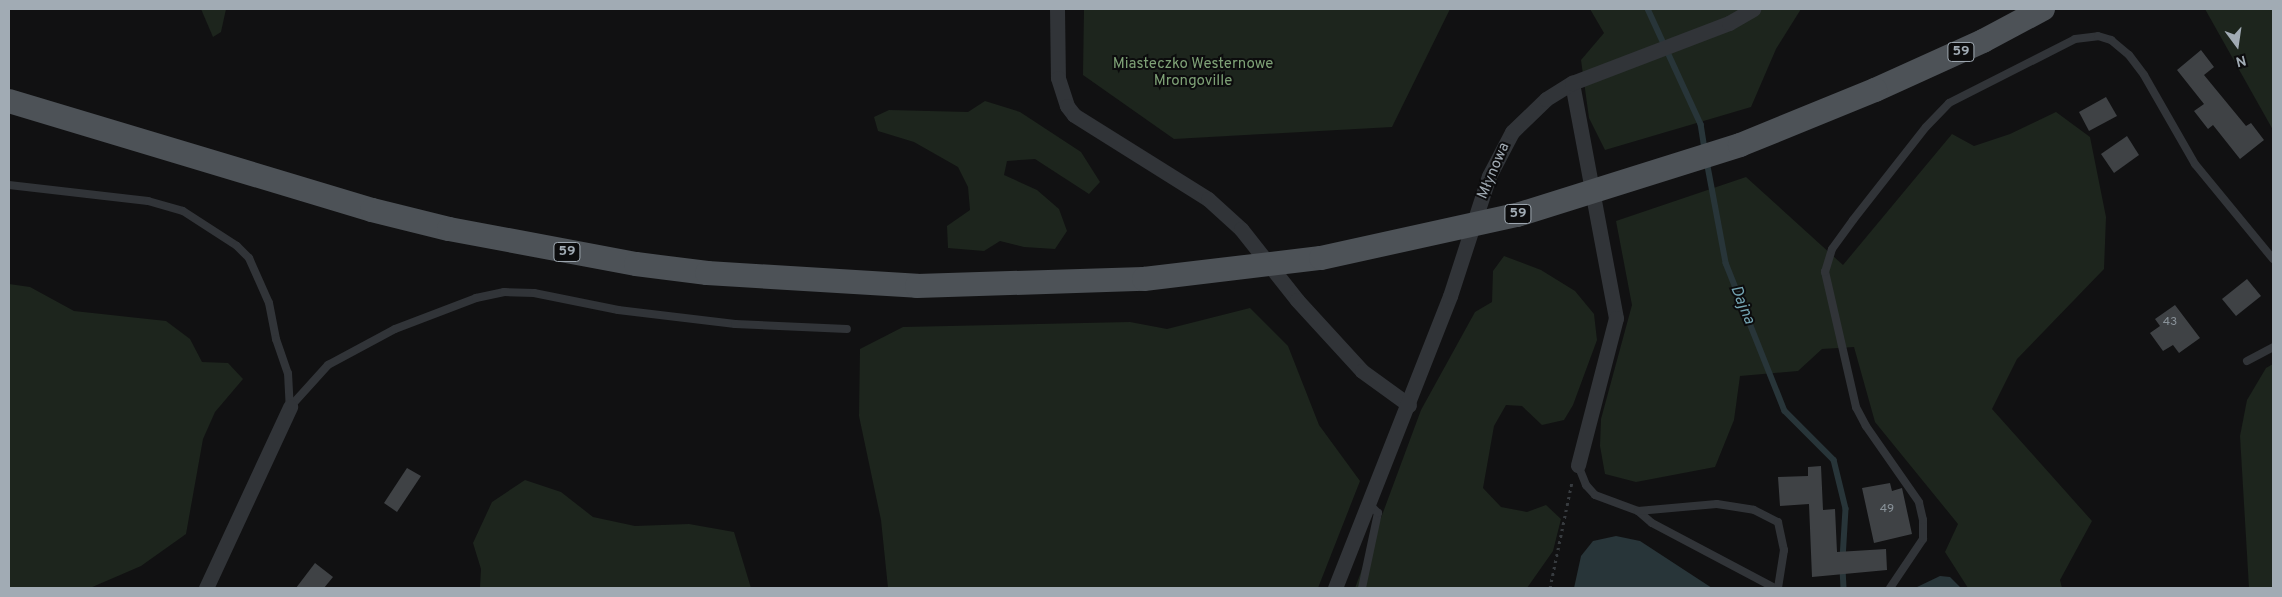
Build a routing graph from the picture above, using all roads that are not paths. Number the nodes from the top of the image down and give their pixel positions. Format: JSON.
{"nodes":[{"id":1,"x":1057,"y":9,"type":"edge"},
{"id":2,"x":1753,"y":9,"type":"edge"},
{"id":3,"x":2043,"y":9,"type":"edge"},
{"id":4,"x":1572,"y":83,"type":"junction"},
{"id":5,"x":9,"y":100,"type":"edge"},
{"id":6,"x":9,"y":185,"type":"edge"},
{"id":7,"x":2273,"y":259,"type":"edge"},
{"id":8,"x":847,"y":329,"type":"dead end"},
{"id":9,"x":2273,"y":347,"type":"edge"},
{"id":10,"x":2247,"y":361,"type":"dead end"},
{"id":11,"x":1409,"y":405,"type":"junction"},
{"id":12,"x":290,"y":407,"type":"junction"},
{"id":13,"x":1578,"y":465,"type":"joint"},
{"id":14,"x":1370,"y":505,"type":"junction"},
{"id":15,"x":1638,"y":511,"type":"junction"},
{"id":16,"x":206,"y":588,"type":"edge"},
{"id":17,"x":1335,"y":588,"type":"edge"},
{"id":18,"x":1362,"y":588,"type":"edge"},
{"id":19,"x":1777,"y":588,"type":"edge"},
{"id":20,"x":1890,"y":588,"type":"edge"}],
"edges":[{"from":1,"to":11,"type":"street"},
{"from":2,"to":4,"type":"street","name":"Młynowa"},
{"from":3,"to":5,"type":"main road","number":"59","bridge":true},
{"from":4,"to":11,"type":"street","name":"Młynowa"},
{"from":4,"to":13,"type":"street"},
{"from":6,"to":12,"type":"lane"},
{"from":7,"to":20,"type":"lane"},
{"from":8,"to":12,"type":"lane"},
{"from":9,"to":10,"type":"lane"},
{"from":11,"to":14,"type":"street","name":"Młynowa"},
{"from":12,"to":16,"type":"street"},
{"from":13,"to":15,"type":"lane"},
{"from":14,"to":17,"type":"street","name":"Młynowa"},
{"from":14,"to":18,"type":"lane"},
{"from":15,"to":19,"type":"lane"},
{"from":15,"to":19,"type":"lane"}]}
